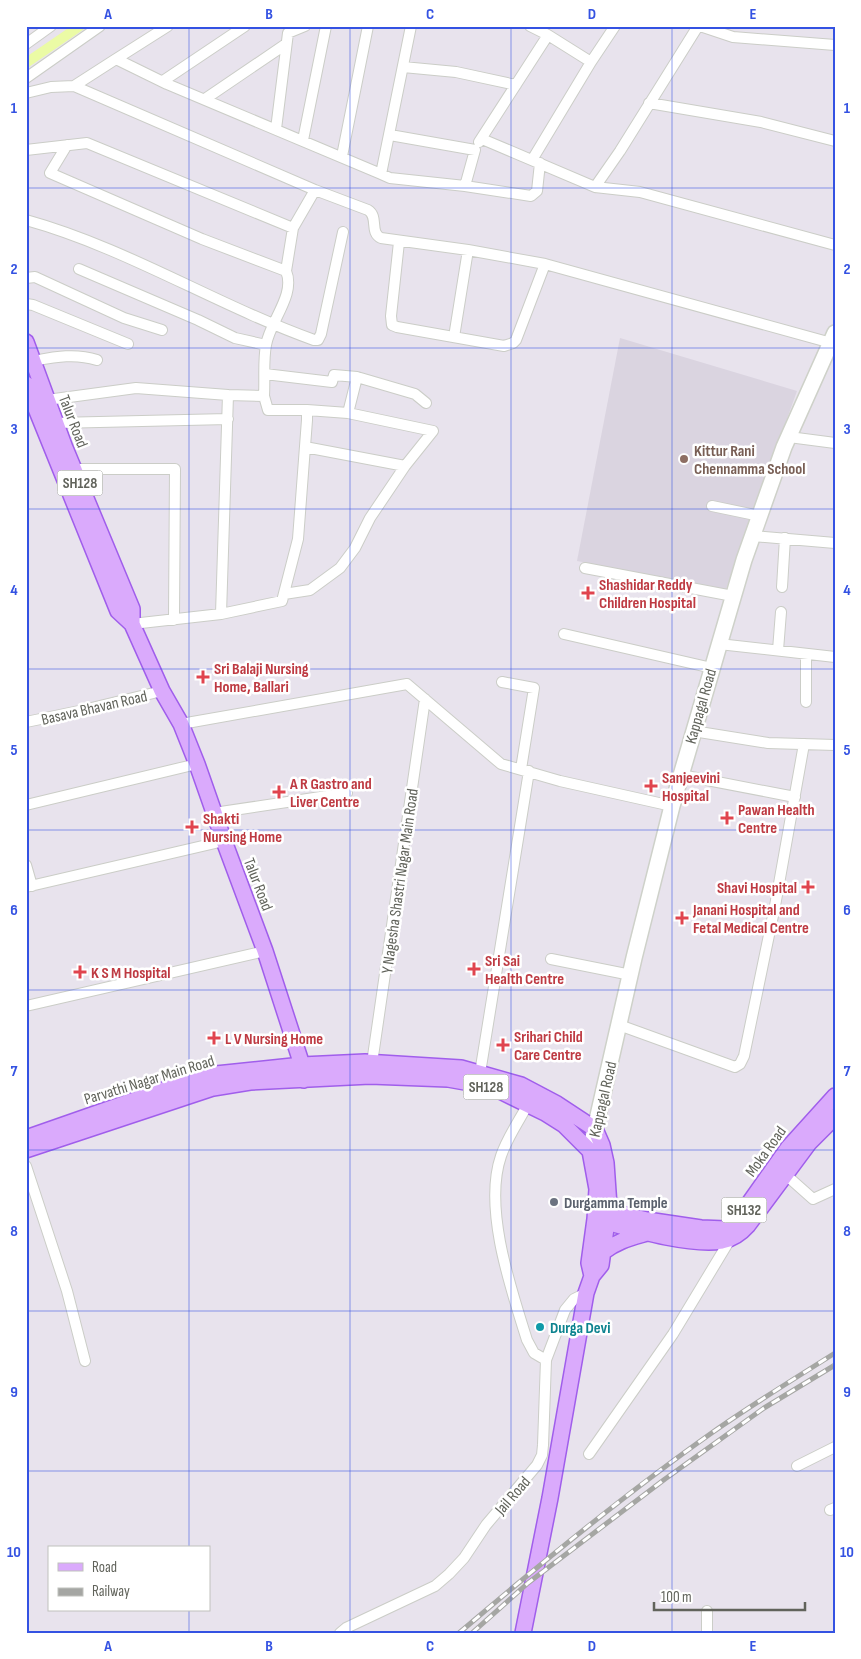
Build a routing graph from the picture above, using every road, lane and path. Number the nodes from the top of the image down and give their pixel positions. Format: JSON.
{"nodes":[{"id":1,"x":51,"y":26,"type":"edge"},
{"id":2,"x":100,"y":26,"type":"edge"},
{"id":3,"x":168,"y":26,"type":"edge"},
{"id":4,"x":245,"y":26,"type":"edge"},
{"id":5,"x":305,"y":26,"type":"edge"},
{"id":6,"x":326,"y":26,"type":"edge"},
{"id":7,"x":368,"y":26,"type":"edge"},
{"id":8,"x":411,"y":26,"type":"edge"},
{"id":9,"x":530,"y":26,"type":"edge"},
{"id":10,"x":615,"y":26,"type":"edge"},
{"id":11,"x":699,"y":26,"type":"edge"},
{"id":12,"x":548,"y":36,"type":"junction"},
{"id":13,"x":26,"y":44,"type":"edge"},
{"id":14,"x":286,"y":44,"type":"junction"},
{"id":15,"x":835,"y":45,"type":"edge"},
{"id":16,"x":116,"y":60,"type":"junction"},
{"id":17,"x":591,"y":62,"type":"junction"},
{"id":18,"x":404,"y":67,"type":"junction"},
{"id":19,"x":26,"y":78,"type":"edge"},
{"id":20,"x":163,"y":81,"type":"junction"},
{"id":21,"x":516,"y":85,"type":"junction"},
{"id":22,"x":74,"y":86,"type":"junction"},
{"id":23,"x":26,"y":93,"type":"edge"},
{"id":24,"x":204,"y":99,"type":"junction"},
{"id":25,"x":649,"y":103,"type":"junction"},
{"id":26,"x":276,"y":129,"type":"junction"},
{"id":27,"x":390,"y":134,"type":"junction"},
{"id":28,"x":482,"y":139,"type":"junction"},
{"id":29,"x":303,"y":140,"type":"junction"},
{"id":30,"x":835,"y":141,"type":"edge"},
{"id":31,"x":67,"y":145,"type":"junction"},
{"id":32,"x":26,"y":150,"type":"edge"},
{"id":33,"x":475,"y":150,"type":"junction"},
{"id":34,"x":342,"y":156,"type":"junction"},
{"id":35,"x":536,"y":161,"type":"junction"},
{"id":36,"x":382,"y":174,"type":"junction"},
{"id":37,"x":465,"y":186,"type":"junction"},
{"id":38,"x":595,"y":187,"type":"junction"},
{"id":39,"x":315,"y":190,"type":"junction"},
{"id":40,"x":26,"y":220,"type":"edge"},
{"id":41,"x":294,"y":228,"type":"junction"},
{"id":42,"x":343,"y":232,"type":"dead end"},
{"id":43,"x":399,"y":242,"type":"junction"},
{"id":44,"x":835,"y":244,"type":"edge"},
{"id":45,"x":468,"y":250,"type":"junction"},
{"id":46,"x":545,"y":264,"type":"junction"},
{"id":47,"x":78,"y":269,"type":"dead end"},
{"id":48,"x":286,"y":271,"type":"junction"},
{"id":49,"x":26,"y":278,"type":"edge"},
{"id":50,"x":26,"y":304,"type":"edge"},
{"id":51,"x":273,"y":325,"type":"junction"},
{"id":52,"x":162,"y":330,"type":"dead end"},
{"id":53,"x":454,"y":337,"type":"junction"},
{"id":54,"x":834,"y":340,"type":"edge"},
{"id":55,"x":26,"y":342,"type":"edge"},
{"id":56,"x":128,"y":344,"type":"dead end"},
{"id":57,"x":266,"y":345,"type":"junction"},
{"id":58,"x":97,"y":360,"type":"dead end"},
{"id":59,"x":33,"y":361,"type":"junction"},
{"id":60,"x":265,"y":374,"type":"junction"},
{"id":61,"x":357,"y":377,"type":"junction"},
{"id":62,"x":26,"y":384,"type":"edge"},
{"id":63,"x":228,"y":395,"type":"junction"},
{"id":64,"x":264,"y":396,"type":"junction"},
{"id":65,"x":47,"y":400,"type":"junction"},
{"id":66,"x":426,"y":403,"type":"dead end"},
{"id":67,"x":307,"y":410,"type":"junction"},
{"id":68,"x":348,"y":412,"type":"junction"},
{"id":69,"x":228,"y":419,"type":"junction"},
{"id":70,"x":56,"y":423,"type":"junction"},
{"id":71,"x":789,"y":437,"type":"junction"},
{"id":72,"x":835,"y":443,"type":"edge"},
{"id":73,"x":305,"y":447,"type":"junction"},
{"id":74,"x":405,"y":466,"type":"junction"},
{"id":75,"x":74,"y":469,"type":"junction"},
{"id":76,"x":712,"y":506,"type":"dead end"},
{"id":77,"x":760,"y":516,"type":"junction"},
{"id":78,"x":752,"y":536,"type":"junction"},
{"id":79,"x":785,"y":538,"type":"junction"},
{"id":80,"x":835,"y":543,"type":"edge"},
{"id":81,"x":585,"y":568,"type":"dead end"},
{"id":82,"x":782,"y":587,"type":"dead end"},
{"id":83,"x":284,"y":594,"type":"junction"},
{"id":84,"x":733,"y":596,"type":"junction"},
{"id":85,"x":781,"y":612,"type":"dead end"},
{"id":86,"x":221,"y":614,"type":"junction"},
{"id":87,"x":174,"y":620,"type":"junction"},
{"id":88,"x":132,"y":624,"type":"junction"},
{"id":89,"x":564,"y":634,"type":"dead end"},
{"id":90,"x":719,"y":644,"type":"junction"},
{"id":91,"x":778,"y":650,"type":"junction"},
{"id":92,"x":806,"y":654,"type":"junction"},
{"id":93,"x":835,"y":657,"type":"edge"},
{"id":94,"x":712,"y":668,"type":"junction"},
{"id":95,"x":502,"y":682,"type":"dead end"},
{"id":96,"x":162,"y":691,"type":"junction"},
{"id":97,"x":425,"y":699,"type":"junction"},
{"id":98,"x":806,"y":702,"type":"dead end"},
{"id":99,"x":26,"y":722,"type":"edge"},
{"id":100,"x":181,"y":724,"type":"junction"},
{"id":101,"x":693,"y":731,"type":"junction"},
{"id":102,"x":804,"y":744,"type":"junction"},
{"id":103,"x":835,"y":745,"type":"edge"},
{"id":104,"x":197,"y":764,"type":"junction"},
{"id":105,"x":525,"y":770,"type":"junction"},
{"id":106,"x":681,"y":775,"type":"junction"},
{"id":107,"x":347,"y":793,"type":"dead end"},
{"id":108,"x":795,"y":797,"type":"junction"},
{"id":109,"x":26,"y":804,"type":"edge"},
{"id":110,"x":672,"y":806,"type":"junction"},
{"id":111,"x":214,"y":813,"type":"junction"},
{"id":112,"x":224,"y":841,"type":"junction"},
{"id":113,"x":26,"y":864,"type":"edge"},
{"id":114,"x":29,"y":886,"type":"edge"},
{"id":115,"x":265,"y":951,"type":"junction"},
{"id":116,"x":551,"y":959,"type":"dead end"},
{"id":117,"x":630,"y":975,"type":"junction"},
{"id":118,"x":26,"y":1006,"type":"edge"},
{"id":119,"x":619,"y":1026,"type":"junction"},
{"id":120,"x":372,"y":1063,"type":"junction"},
{"id":121,"x":303,"y":1073,"type":"junction"},
{"id":122,"x":480,"y":1073,"type":"junction"},
{"id":123,"x":835,"y":1096,"type":"edge"},
{"id":124,"x":528,"y":1104,"type":"junction"},
{"id":125,"x":835,"y":1117,"type":"edge"},
{"id":126,"x":595,"y":1129,"type":"junction"},
{"id":127,"x":26,"y":1138,"type":"edge"},
{"id":128,"x":26,"y":1150,"type":"edge"},
{"id":129,"x":590,"y":1150,"type":"junction"},
{"id":130,"x":26,"y":1166,"type":"edge"},
{"id":131,"x":786,"y":1175,"type":"junction"},
{"id":132,"x":835,"y":1189,"type":"edge"},
{"id":133,"x":602,"y":1215,"type":"junction"},
{"id":134,"x":648,"y":1233,"type":"junction"},
{"id":135,"x":731,"y":1238,"type":"junction"},
{"id":136,"x":603,"y":1252,"type":"junction"},
{"id":137,"x":592,"y":1276,"type":"junction"},
{"id":138,"x":586,"y":1293,"type":"junction"},
{"id":139,"x":546,"y":1360,"type":"junction"},
{"id":140,"x":85,"y":1361,"type":"dead end"},
{"id":141,"x":835,"y":1447,"type":"edge"},
{"id":142,"x":588,"y":1454,"type":"dead end"},
{"id":143,"x":797,"y":1466,"type":"dead end"},
{"id":144,"x":707,"y":1611,"type":"dead end"},
{"id":145,"x":340,"y":1633,"type":"edge"},
{"id":146,"x":523,"y":1633,"type":"edge"},
{"id":147,"x":707,"y":1633,"type":"edge"}],
"edges":[{"from":1,"to":13,"type":"street"},
{"from":2,"to":19,"type":"street"},
{"from":3,"to":16,"type":"street"},
{"from":4,"to":20,"type":"street"},
{"from":5,"to":14,"type":"street"},
{"from":6,"to":29,"type":"street"},
{"from":7,"to":34,"type":"street"},
{"from":8,"to":18,"type":"street"},
{"from":9,"to":12,"type":"street"},
{"from":10,"to":17,"type":"street"},
{"from":11,"to":15,"type":"street"},
{"from":11,"to":25,"type":"street"},
{"from":12,"to":17,"type":"street"},
{"from":12,"to":21,"type":"street"},
{"from":14,"to":24,"type":"street"},
{"from":14,"to":26,"type":"street"},
{"from":16,"to":20,"type":"street"},
{"from":16,"to":22,"type":"street"},
{"from":17,"to":35,"type":"street"},
{"from":18,"to":21,"type":"street"},
{"from":18,"to":27,"type":"street"},
{"from":20,"to":24,"type":"street"},
{"from":21,"to":28,"type":"street"},
{"from":22,"to":23,"type":"street"},
{"from":22,"to":39,"type":"street"},
{"from":24,"to":26,"type":"street"},
{"from":25,"to":30,"type":"street"},
{"from":25,"to":38,"type":"street"},
{"from":26,"to":29,"type":"street"},
{"from":27,"to":33,"type":"street"},
{"from":27,"to":36,"type":"street"},
{"from":28,"to":33,"type":"street"},
{"from":28,"to":35,"type":"street"},
{"from":29,"to":34,"type":"street"},
{"from":31,"to":32,"type":"street"},
{"from":31,"to":41,"type":"street"},
{"from":31,"to":48,"type":"street"},
{"from":33,"to":37,"type":"street"},
{"from":34,"to":36,"type":"street"},
{"from":35,"to":37,"type":"street"},
{"from":35,"to":38,"type":"street"},
{"from":36,"to":37,"type":"street"},
{"from":38,"to":44,"type":"street"},
{"from":39,"to":41,"type":"street"},
{"from":39,"to":43,"type":"street"},
{"from":40,"to":51,"type":"street"},
{"from":41,"to":48,"type":"street"},
{"from":42,"to":51,"type":"street"},
{"from":43,"to":45,"type":"street"},
{"from":43,"to":53,"type":"street"},
{"from":45,"to":46,"type":"street"},
{"from":45,"to":53,"type":"street"},
{"from":46,"to":53,"type":"street"},
{"from":46,"to":54,"type":"street"},
{"from":47,"to":57,"type":"street"},
{"from":48,"to":51,"type":"street"},
{"from":49,"to":52,"type":"street"},
{"from":50,"to":56,"type":"street"},
{"from":51,"to":57,"type":"street"},
{"from":54,"to":71,"type":"main road","name":"Kappagal Road"},
{"from":55,"to":59,"type":"main road","name":"Talur Road","number":"SH128"},
{"from":57,"to":60,"type":"street"},
{"from":58,"to":59,"type":"street"},
{"from":59,"to":65,"type":"main road","name":"Talur Road","number":"SH128"},
{"from":60,"to":61,"type":"street"},
{"from":60,"to":64,"type":"street"},
{"from":61,"to":66,"type":"street"},
{"from":61,"to":68,"type":"street"},
{"from":62,"to":88,"type":"main road","name":"Talur Road","number":"SH128"},
{"from":63,"to":64,"type":"street"},
{"from":63,"to":65,"type":"street"},
{"from":63,"to":69,"type":"street"},
{"from":64,"to":67,"type":"street"},
{"from":65,"to":70,"type":"main road","name":"Talur Road","number":"SH128"},
{"from":67,"to":68,"type":"street"},
{"from":67,"to":73,"type":"street"},
{"from":68,"to":74,"type":"street"},
{"from":69,"to":70,"type":"street"},
{"from":69,"to":86,"type":"street"},
{"from":70,"to":75,"type":"main road","name":"Talur Road","number":"SH128"},
{"from":71,"to":72,"type":"street"},
{"from":71,"to":77,"type":"main road","name":"Kappagal Road"},
{"from":73,"to":74,"type":"street"},
{"from":73,"to":83,"type":"street"},
{"from":74,"to":83,"type":"street"},
{"from":75,"to":87,"type":"street"},
{"from":75,"to":88,"type":"main road","name":"Talur Road","number":"SH128"},
{"from":76,"to":77,"type":"street"},
{"from":77,"to":78,"type":"main road","name":"Kappagal Road"},
{"from":78,"to":79,"type":"street"},
{"from":78,"to":84,"type":"main road","name":"Kappagal Road"},
{"from":79,"to":80,"type":"street"},
{"from":79,"to":82,"type":"street"},
{"from":81,"to":84,"type":"street"},
{"from":83,"to":86,"type":"street"},
{"from":84,"to":90,"type":"main road","name":"Kappagal Road"},
{"from":85,"to":91,"type":"street"},
{"from":86,"to":87,"type":"street"},
{"from":87,"to":88,"type":"street"},
{"from":88,"to":96,"type":"main road","name":"Talur Road","number":"SH128"},
{"from":89,"to":94,"type":"street"},
{"from":90,"to":91,"type":"street"},
{"from":90,"to":94,"type":"main road","name":"Kappagal Road"},
{"from":91,"to":92,"type":"street"},
{"from":92,"to":93,"type":"street"},
{"from":92,"to":98,"type":"street"},
{"from":94,"to":101,"type":"main road","name":"Kappagal Road"},
{"from":95,"to":105,"type":"street"},
{"from":96,"to":99,"type":"street","name":"Basava Bhavan Road"},
{"from":96,"to":100,"type":"main road","name":"Talur Road","number":"SH128"},
{"from":97,"to":100,"type":"street"},
{"from":97,"to":105,"type":"street"},
{"from":97,"to":120,"type":"street","name":"Y Nagesha Shastri Nagar Main Road"},
{"from":100,"to":104,"type":"main road","name":"Talur Road","number":"SH128"},
{"from":101,"to":102,"type":"street"},
{"from":101,"to":106,"type":"main road","name":"Kappagal Road"},
{"from":102,"to":103,"type":"street"},
{"from":102,"to":108,"type":"street"},
{"from":104,"to":109,"type":"street"},
{"from":104,"to":111,"type":"main road","name":"Talur Road","number":"SH128"},
{"from":105,"to":110,"type":"street"},
{"from":105,"to":122,"type":"street"},
{"from":106,"to":108,"type":"street"},
{"from":106,"to":110,"type":"main road","name":"Kappagal Road"},
{"from":107,"to":111,"type":"street"},
{"from":108,"to":119,"type":"street"},
{"from":110,"to":117,"type":"main road","name":"Kappagal Road"},
{"from":111,"to":112,"type":"main road","name":"Talur Road","number":"SH128"},
{"from":112,"to":114,"type":"street"},
{"from":112,"to":115,"type":"main road","name":"Talur Road","number":"SH128"},
{"from":113,"to":114,"type":"street"},
{"from":115,"to":118,"type":"street"},
{"from":115,"to":121,"type":"main road","name":"Talur Road","number":"SH128"},
{"from":116,"to":117,"type":"street"},
{"from":117,"to":119,"type":"main road","name":"Kappagal Road"},
{"from":119,"to":126,"type":"main road","name":"Kappagal Road"},
{"from":120,"to":121,"type":"main road","name":"Parvathi Nagar Main Road"},
{"from":120,"to":122,"type":"main road","name":"Parvathi Nagar Main Road"},
{"from":121,"to":124,"type":"main road","number":"SH128"},
{"from":121,"to":127,"type":"main road","name":"Parvathi Nagar Main Road"},
{"from":121,"to":128,"type":"main road","name":"Parvathi Nagar Main Road"},
{"from":122,"to":126,"type":"main road","name":"Parvathi Nagar Main Road"},
{"from":123,"to":133,"type":"main road","name":"Moka Road","number":"SH132"},
{"from":124,"to":129,"type":"main road","number":"SH128"},
{"from":124,"to":139,"type":"street"},
{"from":125,"to":131,"type":"main road","name":"Moka Road","number":"SH132"},
{"from":126,"to":129,"type":"main road","name":"Kappagal Road"},
{"from":126,"to":133,"type":"main road"},
{"from":129,"to":133,"type":"main road"},
{"from":130,"to":140,"type":"street"},
{"from":131,"to":132,"type":"street"},
{"from":131,"to":135,"type":"main road","name":"Moka Road","number":"SH132"},
{"from":133,"to":134,"type":"main road","number":"SH132"},
{"from":133,"to":136,"type":"main road"},
{"from":133,"to":137,"type":"main road"},
{"from":134,"to":135,"type":"main road","number":"SH132"},
{"from":134,"to":136,"type":"main road"},
{"from":135,"to":142,"type":"street"},
{"from":136,"to":137,"type":"main road"},
{"from":137,"to":138,"type":"main road"},
{"from":138,"to":139,"type":"street","name":"Jail Road"},
{"from":138,"to":146,"type":"main road"},
{"from":139,"to":145,"type":"street","name":"Jail Road"},
{"from":141,"to":143,"type":"street"},
{"from":144,"to":147,"type":"street"}]}
